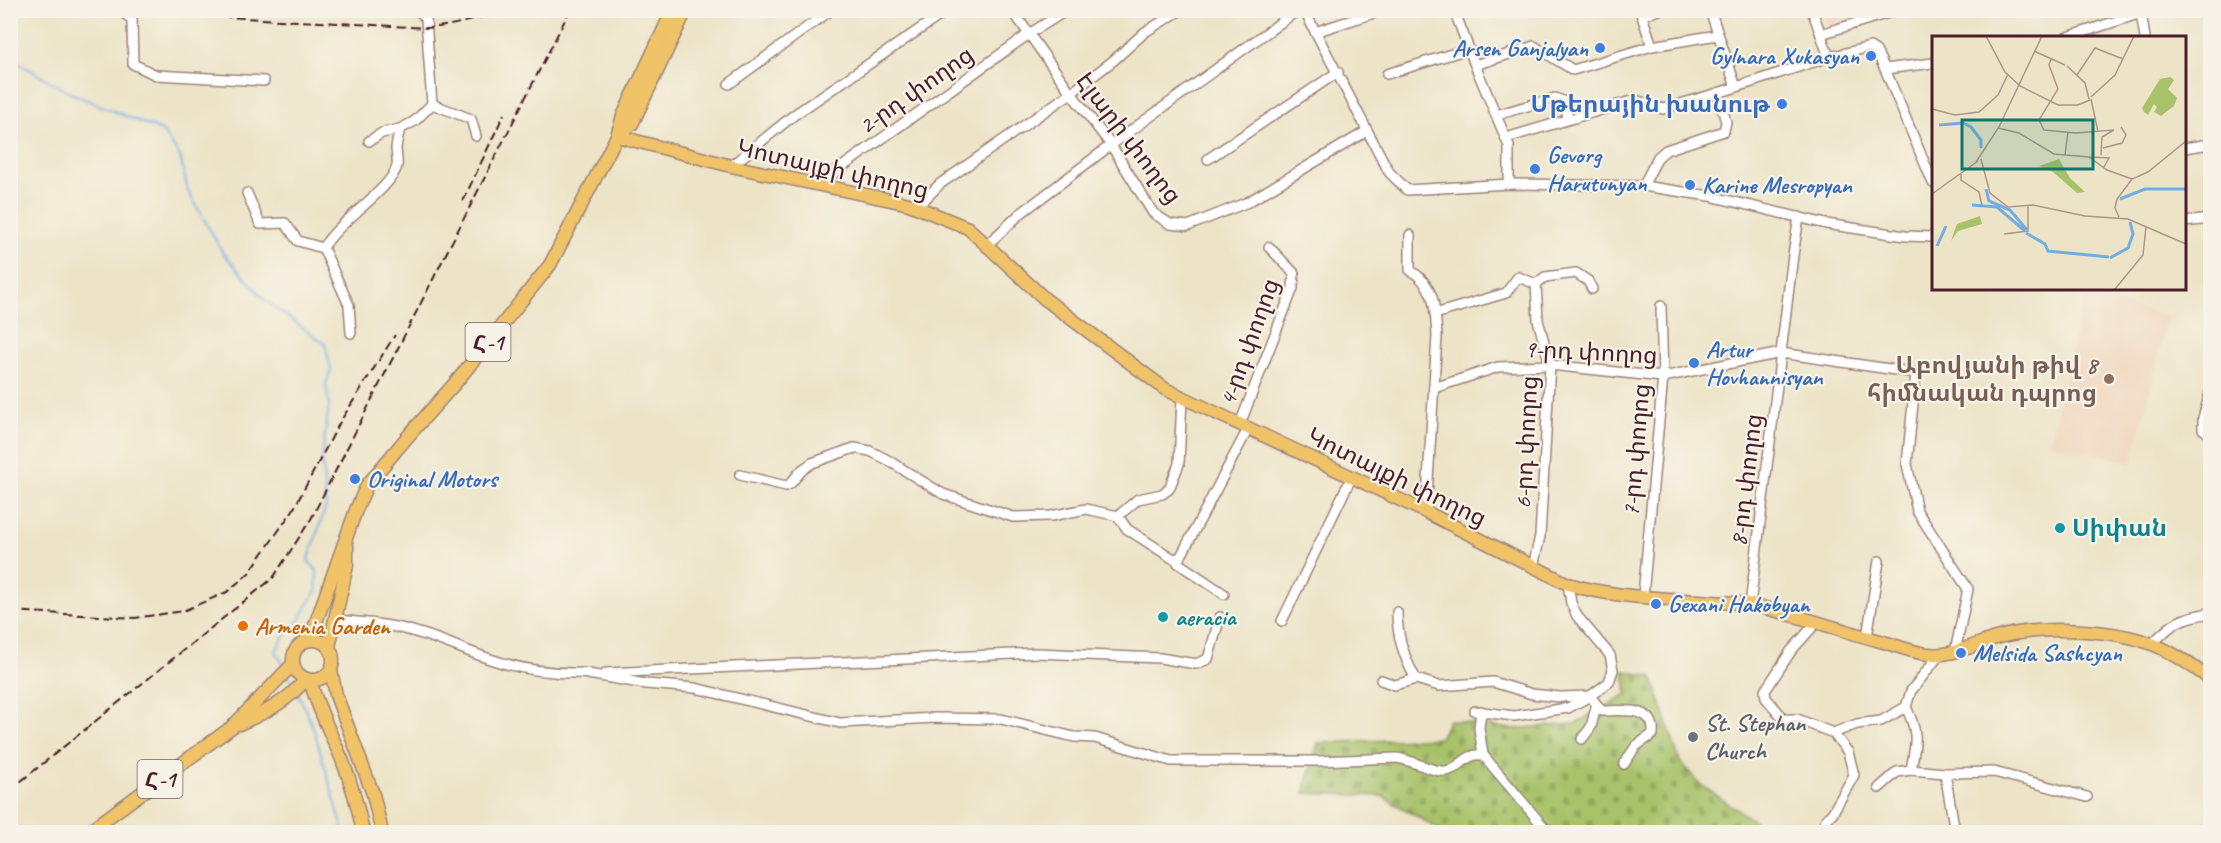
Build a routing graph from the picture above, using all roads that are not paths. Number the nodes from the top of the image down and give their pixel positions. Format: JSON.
{"nodes":[{"id":1,"x":118,"y":10,"type":"edge"},
{"id":2,"x":419,"y":10,"type":"edge"},
{"id":3,"x":673,"y":10,"type":"edge"},
{"id":4,"x":686,"y":10,"type":"edge"},
{"id":5,"x":831,"y":10,"type":"edge"},
{"id":6,"x":948,"y":10,"type":"edge"},
{"id":7,"x":1012,"y":10,"type":"edge"},
{"id":8,"x":1067,"y":10,"type":"edge"},
{"id":9,"x":1181,"y":10,"type":"edge"},
{"id":10,"x":1298,"y":10,"type":"edge"},
{"id":11,"x":1304,"y":10,"type":"edge"},
{"id":12,"x":1406,"y":10,"type":"edge"},
{"id":13,"x":1454,"y":10,"type":"edge"},
{"id":14,"x":1659,"y":10,"type":"edge"},
{"id":15,"x":1710,"y":10,"type":"edge"},
{"id":16,"x":1812,"y":10,"type":"edge"},
{"id":17,"x":1898,"y":10,"type":"edge"},
{"id":18,"x":2170,"y":10,"type":"edge"},
{"id":19,"x":2140,"y":12,"type":"edge"},
{"id":20,"x":1642,"y":13,"type":"edge"},
{"id":21,"x":1316,"y":32,"type":"junction"},
{"id":22,"x":1029,"y":34,"type":"junction"},
{"id":23,"x":1821,"y":34,"type":"junction"},
{"id":24,"x":1717,"y":35,"type":"junction"},
{"id":25,"x":2079,"y":36,"type":"edge"},
{"id":26,"x":2145,"y":36,"type":"edge"},
{"id":27,"x":1652,"y":46,"type":"junction"},
{"id":28,"x":1468,"y":49,"type":"junction"},
{"id":29,"x":1829,"y":57,"type":"junction"},
{"id":30,"x":1932,"y":63,"type":"edge"},
{"id":31,"x":1474,"y":65,"type":"junction"},
{"id":32,"x":1885,"y":69,"type":"junction"},
{"id":33,"x":1338,"y":72,"type":"junction"},
{"id":34,"x":1387,"y":74,"type":"dead end"},
{"id":35,"x":264,"y":81,"type":"dead end"},
{"id":36,"x":729,"y":84,"type":"dead end"},
{"id":37,"x":1736,"y":87,"type":"junction"},
{"id":38,"x":1071,"y":93,"type":"junction"},
{"id":39,"x":1718,"y":93,"type":"junction"},
{"id":40,"x":432,"y":104,"type":"junction"},
{"id":41,"x":1496,"y":115,"type":"junction"},
{"id":42,"x":1569,"y":119,"type":"junction"},
{"id":43,"x":400,"y":129,"type":"junction"},
{"id":44,"x":1367,"y":131,"type":"junction"},
{"id":45,"x":476,"y":136,"type":"dead end"},
{"id":46,"x":617,"y":136,"type":"junction"},
{"id":47,"x":1506,"y":138,"type":"junction"},
{"id":48,"x":369,"y":141,"type":"dead end"},
{"id":49,"x":2211,"y":144,"type":"edge"},
{"id":50,"x":1111,"y":145,"type":"junction"},
{"id":51,"x":2185,"y":148,"type":"edge"},
{"id":52,"x":1208,"y":159,"type":"dead end"},
{"id":53,"x":730,"y":166,"type":"junction"},
{"id":54,"x":1930,"y":168,"type":"edge"},
{"id":55,"x":818,"y":184,"type":"junction"},
{"id":56,"x":1509,"y":184,"type":"junction"},
{"id":57,"x":1643,"y":186,"type":"junction"},
{"id":58,"x":248,"y":193,"type":"dead end"},
{"id":59,"x":917,"y":207,"type":"junction"},
{"id":60,"x":1799,"y":217,"type":"junction"},
{"id":61,"x":2211,"y":219,"type":"edge"},
{"id":62,"x":2185,"y":222,"type":"edge"},
{"id":63,"x":1410,"y":236,"type":"dead end"},
{"id":64,"x":1932,"y":237,"type":"edge"},
{"id":65,"x":988,"y":244,"type":"junction"},
{"id":66,"x":1269,"y":247,"type":"dead end"},
{"id":67,"x":323,"y":248,"type":"junction"},
{"id":68,"x":1536,"y":284,"type":"junction"},
{"id":69,"x":1592,"y":289,"type":"dead end"},
{"id":70,"x":1661,"y":306,"type":"dead end"},
{"id":71,"x":1435,"y":314,"type":"junction"},
{"id":72,"x":351,"y":333,"type":"dead end"},
{"id":73,"x":1781,"y":353,"type":"junction"},
{"id":74,"x":1550,"y":365,"type":"junction"},
{"id":75,"x":1663,"y":377,"type":"junction"},
{"id":76,"x":1434,"y":388,"type":"junction"},
{"id":77,"x":2211,"y":393,"type":"edge"},
{"id":78,"x":1182,"y":398,"type":"junction"},
{"id":79,"x":1244,"y":427,"type":"junction"},
{"id":80,"x":2211,"y":434,"type":"edge"},
{"id":81,"x":740,"y":475,"type":"dead end"},
{"id":82,"x":1351,"y":478,"type":"junction"},
{"id":83,"x":1426,"y":513,"type":"junction"},
{"id":84,"x":1118,"y":516,"type":"junction"},
{"id":85,"x":347,"y":538,"type":"junction"},
{"id":86,"x":1177,"y":558,"type":"junction"},
{"id":87,"x":1879,"y":561,"type":"dead end"},
{"id":88,"x":1533,"y":567,"type":"junction"},
{"id":89,"x":1568,"y":584,"type":"junction"},
{"id":90,"x":1224,"y":594,"type":"dead end"},
{"id":91,"x":1643,"y":596,"type":"junction"},
{"id":92,"x":1750,"y":604,"type":"junction"},
{"id":93,"x":1397,"y":612,"type":"dead end"},
{"id":94,"x":2211,"y":613,"type":"edge"},
{"id":95,"x":1220,"y":617,"type":"dead end"},
{"id":96,"x":336,"y":620,"type":"junction"},
{"id":97,"x":1282,"y":621,"type":"dead end"},
{"id":98,"x":1817,"y":622,"type":"junction"},
{"id":99,"x":1867,"y":637,"type":"junction"},
{"id":100,"x":310,"y":639,"type":"junction"},
{"id":101,"x":2152,"y":644,"type":"junction"},
{"id":102,"x":329,"y":647,"type":"junction"},
{"id":103,"x":1955,"y":652,"type":"junction"},
{"id":104,"x":1940,"y":654,"type":"junction"},
{"id":105,"x":293,"y":664,"type":"junction"},
{"id":106,"x":331,"y":670,"type":"junction"},
{"id":107,"x":582,"y":673,"type":"junction"},
{"id":108,"x":308,"y":679,"type":"junction"},
{"id":109,"x":1416,"y":679,"type":"junction"},
{"id":110,"x":2211,"y":679,"type":"edge"},
{"id":111,"x":1381,"y":680,"type":"dead end"},
{"id":112,"x":1590,"y":696,"type":"junction"},
{"id":113,"x":1596,"y":706,"type":"junction"},
{"id":114,"x":1906,"y":707,"type":"junction"},
{"id":115,"x":232,"y":727,"type":"junction"},
{"id":116,"x":1833,"y":733,"type":"junction"},
{"id":117,"x":1582,"y":739,"type":"dead end"},
{"id":118,"x":1483,"y":755,"type":"junction"},
{"id":119,"x":1624,"y":764,"type":"dead end"},
{"id":120,"x":1911,"y":770,"type":"junction"},
{"id":121,"x":1945,"y":773,"type":"junction"},
{"id":122,"x":1879,"y":788,"type":"dead end"},
{"id":123,"x":2087,"y":797,"type":"dead end"},
{"id":124,"x":88,"y":832,"type":"edge"},
{"id":125,"x":363,"y":832,"type":"edge"},
{"id":126,"x":382,"y":832,"type":"edge"},
{"id":127,"x":1548,"y":832,"type":"edge"},
{"id":128,"x":1822,"y":832,"type":"edge"},
{"id":129,"x":1955,"y":832,"type":"edge"}],
"edges":[{"from":1,"to":35,"type":"street"},
{"from":2,"to":40,"type":"street"},
{"from":3,"to":46,"type":"main road","number":"Հ-1"},
{"from":4,"to":46,"type":"main road","number":"Հ-1"},
{"from":5,"to":36,"type":"street"},
{"from":6,"to":53,"type":"street"},
{"from":7,"to":22,"type":"street","name":"Էլարի փողոց"},
{"from":8,"to":22,"type":"street","name":"2-րդ փողոց"},
{"from":9,"to":38,"type":"street"},
{"from":10,"to":50,"type":"street"},
{"from":11,"to":21,"type":"street"},
{"from":12,"to":21,"type":"street"},
{"from":13,"to":28,"type":"street"},
{"from":14,"to":20,"type":"street"},
{"from":15,"to":24,"type":"street"},
{"from":16,"to":23,"type":"street"},
{"from":17,"to":23,"type":"street"},
{"from":18,"to":19,"type":"street"},
{"from":19,"to":25,"type":"street"},
{"from":19,"to":26,"type":"street"},
{"from":20,"to":27,"type":"street"},
{"from":21,"to":33,"type":"street"},
{"from":22,"to":38,"type":"street","name":"Էլարի փողոց"},
{"from":22,"to":55,"type":"street","name":"2-րդ փողոց"},
{"from":23,"to":29,"type":"street"},
{"from":24,"to":27,"type":"street"},
{"from":24,"to":37,"type":"street"},
{"from":27,"to":31,"type":"street"},
{"from":28,"to":31,"type":"street"},
{"from":28,"to":34,"type":"street"},
{"from":29,"to":32,"type":"street"},
{"from":29,"to":37,"type":"street"},
{"from":30,"to":32,"type":"street"},
{"from":31,"to":41,"type":"street"},
{"from":32,"to":54,"type":"street"},
{"from":33,"to":44,"type":"street"},
{"from":33,"to":52,"type":"street"},
{"from":37,"to":39,"type":"street"},
{"from":38,"to":50,"type":"street","name":"Էլարի փողոց"},
{"from":38,"to":59,"type":"street"},
{"from":39,"to":42,"type":"street"},
{"from":39,"to":57,"type":"street"},
{"from":40,"to":43,"type":"street"},
{"from":40,"to":45,"type":"street"},
{"from":41,"to":42,"type":"street"},
{"from":41,"to":47,"type":"street"},
{"from":42,"to":47,"type":"street"},
{"from":43,"to":48,"type":"street"},
{"from":43,"to":67,"type":"street"},
{"from":44,"to":50,"type":"street","name":"Էլարի փողոց"},
{"from":44,"to":56,"type":"street"},
{"from":46,"to":53,"type":"main road","name":"Կոտայքի փողոց"},
{"from":46,"to":85,"type":"main road","number":"Հ-1"},
{"from":47,"to":56,"type":"street"},
{"from":49,"to":51,"type":"street"},
{"from":50,"to":65,"type":"street"},
{"from":53,"to":55,"type":"main road","name":"Կոտայքի փողոց"},
{"from":55,"to":59,"type":"main road","name":"Կոտայքի փողոց"},
{"from":56,"to":57,"type":"street"},
{"from":57,"to":60,"type":"street"},
{"from":58,"to":67,"type":"street"},
{"from":59,"to":65,"type":"main road","name":"Կոտայքի փողոց"},
{"from":60,"to":64,"type":"street"},
{"from":60,"to":73,"type":"street","name":"8-րդ փողոց"},
{"from":61,"to":62,"type":"street"},
{"from":63,"to":71,"type":"street"},
{"from":65,"to":78,"type":"main road","name":"Կոտայքի փողոց"},
{"from":66,"to":79,"type":"street","name":"4-րդ փողոց"},
{"from":67,"to":72,"type":"street"},
{"from":68,"to":69,"type":"street"},
{"from":68,"to":71,"type":"street"},
{"from":68,"to":74,"type":"street","name":"6-րդ փողոց"},
{"from":70,"to":75,"type":"street","name":"7-րդ փողոց"},
{"from":71,"to":76,"type":"street"},
{"from":73,"to":75,"type":"street","name":"9-րդ փողոց"},
{"from":73,"to":92,"type":"street","name":"8-րդ փողոց"},
{"from":73,"to":103,"type":"street","name":"9-րդ փողոց"},
{"from":74,"to":75,"type":"street","name":"9-րդ փողոց"},
{"from":74,"to":76,"type":"street","name":"9-րդ փողոց"},
{"from":74,"to":88,"type":"street","name":"6-րդ փողոց"},
{"from":75,"to":91,"type":"street","name":"7-րդ փողոց"},
{"from":76,"to":83,"type":"street"},
{"from":77,"to":80,"type":"street"},
{"from":78,"to":79,"type":"main road","name":"Կոտայքի փողոց"},
{"from":78,"to":84,"type":"street"},
{"from":79,"to":82,"type":"main road","name":"Կոտայքի փողոց"},
{"from":79,"to":86,"type":"street","name":"4-րդ փողոց"},
{"from":81,"to":84,"type":"street"},
{"from":82,"to":83,"type":"main road","name":"Կոտայքի փողոց"},
{"from":82,"to":97,"type":"street"},
{"from":83,"to":88,"type":"main road","name":"Կոտայքի փողոց"},
{"from":84,"to":86,"type":"street"},
{"from":85,"to":96,"type":"main road","number":"Հ-1"},
{"from":85,"to":100,"type":"main road","number":"Հ-1"},
{"from":86,"to":90,"type":"street"},
{"from":87,"to":99,"type":"street"},
{"from":88,"to":89,"type":"main road","name":"Կոտայքի փողոց"},
{"from":89,"to":91,"type":"main road","name":"Կոտայքի փողոց"},
{"from":89,"to":112,"type":"street"},
{"from":91,"to":92,"type":"main road","name":"Կոտայքի փողոց"},
{"from":92,"to":98,"type":"main road","name":"Կոտայքի փողոց"},
{"from":93,"to":109,"type":"street"},
{"from":94,"to":101,"type":"street"},
{"from":95,"to":107,"type":"street"},
{"from":96,"to":102,"type":"main road","number":"Հ-1"},
{"from":96,"to":107,"type":"street"},
{"from":98,"to":99,"type":"main road","name":"Կոտայքի փողոց"},
{"from":98,"to":116,"type":"street"},
{"from":99,"to":104,"type":"main road","name":"Կոտայքի փողոց"},
{"from":100,"to":102,"type":"main road"},
{"from":100,"to":105,"type":"main road","number":"Հ-1"},
{"from":101,"to":103,"type":"main road","name":"Կոտայքի փողոց"},
{"from":101,"to":110,"type":"main road","name":"Կոտայքի փողոց"},
{"from":102,"to":106,"type":"main road","number":"Հ-1"},
{"from":103,"to":104,"type":"main road","name":"Կոտայքի փողոց"},
{"from":104,"to":114,"type":"street"},
{"from":105,"to":108,"type":"main road"},
{"from":105,"to":115,"type":"main road","number":"Հ-1"},
{"from":106,"to":108,"type":"main road","number":"Հ-1"},
{"from":106,"to":126,"type":"main road"},
{"from":107,"to":118,"type":"street"},
{"from":108,"to":115,"type":"main road","number":"Հ-1"},
{"from":108,"to":125,"type":"main road"},
{"from":109,"to":111,"type":"street"},
{"from":109,"to":112,"type":"street"},
{"from":112,"to":113,"type":"street"},
{"from":112,"to":118,"type":"street"},
{"from":113,"to":117,"type":"street"},
{"from":113,"to":119,"type":"street"},
{"from":114,"to":116,"type":"street"},
{"from":114,"to":120,"type":"street"},
{"from":115,"to":124,"type":"main road","number":"Հ-1"},
{"from":116,"to":128,"type":"street"},
{"from":118,"to":127,"type":"street"},
{"from":120,"to":121,"type":"street"},
{"from":120,"to":122,"type":"street"},
{"from":121,"to":123,"type":"street"},
{"from":121,"to":129,"type":"street"}]}
